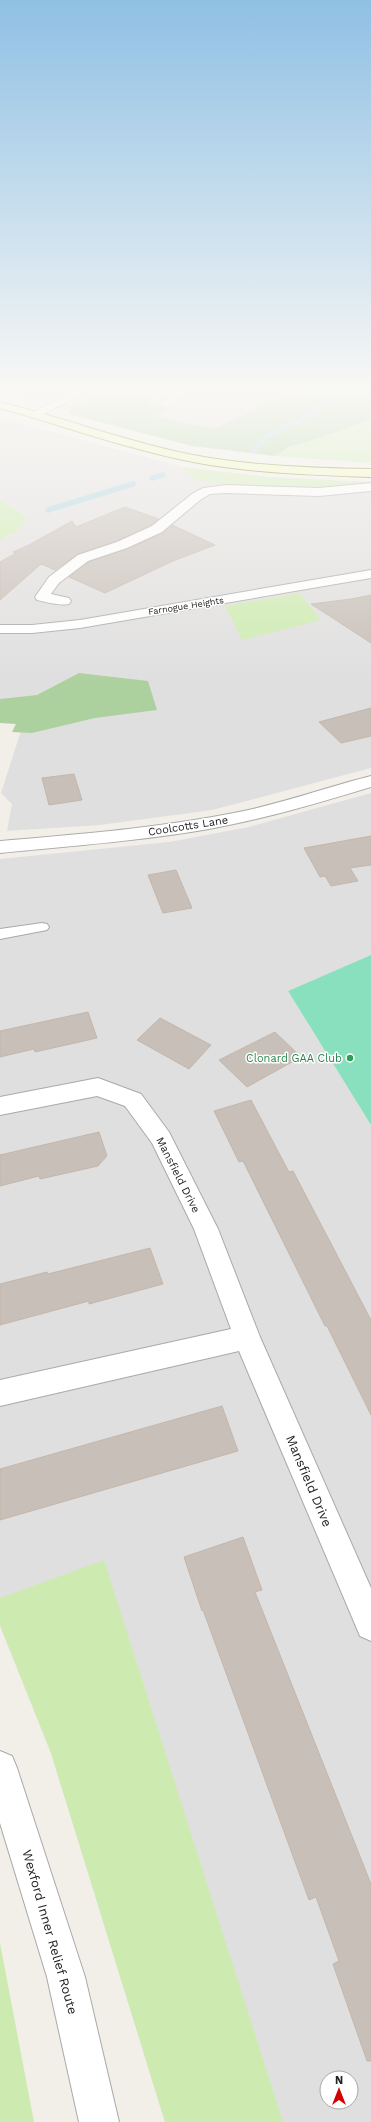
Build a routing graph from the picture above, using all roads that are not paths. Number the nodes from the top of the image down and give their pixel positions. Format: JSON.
{"nodes":[{"id":1,"x":371,"y":487,"type":"edge"},
{"id":2,"x":371,"y":574,"type":"edge"},
{"id":3,"x":64,"y":601,"type":"dead end"},
{"id":4,"x":0,"y":629,"type":"edge"},
{"id":5,"x":371,"y":781,"type":"edge"},
{"id":6,"x":0,"y":848,"type":"edge"},
{"id":7,"x":42,"y":927,"type":"dead end"},
{"id":8,"x":0,"y":934,"type":"edge"},
{"id":9,"x":0,"y":1106,"type":"edge"},
{"id":10,"x":247,"y":1337,"type":"junction"},
{"id":11,"x":0,"y":1393,"type":"edge"},
{"id":12,"x":371,"y":1625,"type":"edge"},
{"id":13,"x":0,"y":1768,"type":"edge"},
{"id":14,"x":99,"y":2122,"type":"edge"}],
"edges":[{"from":1,"to":3,"type":"street"},
{"from":2,"to":4,"type":"street","name":"Farnogue Heights"},
{"from":5,"to":6,"type":"street","name":"Coolcotts Lane"},
{"from":7,"to":8,"type":"lane"},
{"from":9,"to":10,"type":"street","name":"Mansfield Drive"},
{"from":10,"to":11,"type":"street"},
{"from":10,"to":12,"type":"street","name":"Mansfield Drive"},
{"from":13,"to":14,"type":"street","name":"Wexford Inner Relief Route"}]}
